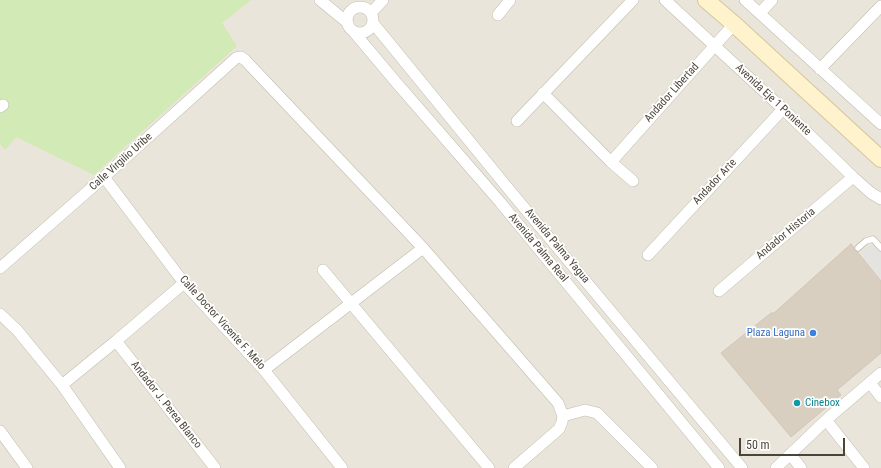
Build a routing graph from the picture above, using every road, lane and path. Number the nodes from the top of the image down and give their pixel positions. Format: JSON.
{"nodes":[{"id":1,"x":320,"y":0,"type":"edge"},
{"id":2,"x":383,"y":0,"type":"edge"},
{"id":3,"x":510,"y":0,"type":"edge"},
{"id":4,"x":633,"y":0,"type":"edge"},
{"id":5,"x":665,"y":0,"type":"edge"},
{"id":6,"x":706,"y":0,"type":"edge"},
{"id":7,"x":745,"y":0,"type":"edge"},
{"id":8,"x":772,"y":0,"type":"edge"},
{"id":9,"x":361,"y":4,"type":"edge"},
{"id":10,"x":881,"y":6,"type":"edge"},
{"id":11,"x":760,"y":13,"type":"junction"},
{"id":12,"x":498,"y":15,"type":"dead end"},
{"id":13,"x":372,"y":18,"type":"junction"},
{"id":14,"x":734,"y":24,"type":"junction"},
{"id":15,"x":350,"y":27,"type":"junction"},
{"id":16,"x":714,"y":45,"type":"junction"},
{"id":17,"x":820,"y":69,"type":"junction"},
{"id":18,"x":543,"y":93,"type":"junction"},
{"id":19,"x":783,"y":109,"type":"junction"},
{"id":20,"x":517,"y":121,"type":"dead end"},
{"id":21,"x":881,"y":124,"type":"edge"},
{"id":22,"x":881,"y":159,"type":"edge"},
{"id":23,"x":610,"y":162,"type":"junction"},
{"id":24,"x":104,"y":177,"type":"junction"},
{"id":25,"x":853,"y":177,"type":"junction"},
{"id":26,"x":633,"y":181,"type":"dead end"},
{"id":27,"x":510,"y":192,"type":"junction"},
{"id":28,"x":881,"y":199,"type":"edge"},
{"id":29,"x":500,"y":202,"type":"junction"},
{"id":30,"x":423,"y":248,"type":"junction"},
{"id":31,"x":858,"y":248,"type":"dead end"},
{"id":32,"x":881,"y":248,"type":"edge"},
{"id":33,"x":648,"y":255,"type":"dead end"},
{"id":34,"x":0,"y":268,"type":"edge"},
{"id":35,"x":323,"y":270,"type":"dead end"},
{"id":36,"x":184,"y":282,"type":"junction"},
{"id":37,"x":718,"y":291,"type":"dead end"},
{"id":38,"x":350,"y":304,"type":"junction"},
{"id":39,"x":0,"y":314,"type":"edge"},
{"id":40,"x":116,"y":341,"type":"junction"},
{"id":41,"x":638,"y":343,"type":"junction"},
{"id":42,"x":626,"y":354,"type":"junction"},
{"id":43,"x":264,"y":370,"type":"junction"},
{"id":44,"x":881,"y":373,"type":"edge"},
{"id":45,"x":870,"y":383,"type":"junction"},
{"id":46,"x":62,"y":385,"type":"junction"},
{"id":47,"x":881,"y":397,"type":"edge"},
{"id":48,"x":563,"y":416,"type":"junction"},
{"id":49,"x":826,"y":420,"type":"junction"},
{"id":50,"x":0,"y":431,"type":"edge"},
{"id":51,"x":790,"y":454,"type":"junction"},
{"id":52,"x":27,"y":468,"type":"edge"},
{"id":53,"x":120,"y":468,"type":"edge"},
{"id":54,"x":215,"y":468,"type":"edge"},
{"id":55,"x":342,"y":468,"type":"edge"},
{"id":56,"x":489,"y":468,"type":"edge"},
{"id":57,"x":514,"y":468,"type":"edge"},
{"id":58,"x":652,"y":468,"type":"edge"},
{"id":59,"x":719,"y":468,"type":"edge"},
{"id":60,"x":742,"y":468,"type":"edge"},
{"id":61,"x":776,"y":468,"type":"edge"},
{"id":62,"x":801,"y":468,"type":"edge"},
{"id":63,"x":864,"y":468,"type":"edge"}],
"edges":[{"from":1,"to":15,"type":"street","name":"Avenida Palma Real"},
{"from":2,"to":13,"type":"street"},
{"from":3,"to":12,"type":"street"},
{"from":4,"to":18,"type":"street"},
{"from":5,"to":16,"type":"street","name":"Avenida Eje 1 Poniente"},
{"from":6,"to":14,"type":"main road"},
{"from":7,"to":11,"type":"street"},
{"from":8,"to":11,"type":"street"},
{"from":9,"to":13,"type":"street"},
{"from":9,"to":15,"type":"street"},
{"from":10,"to":17,"type":"street"},
{"from":11,"to":17,"type":"street"},
{"from":13,"to":15,"type":"street"},
{"from":13,"to":27,"type":"street","name":"Avenida Palma Yagua"},
{"from":14,"to":16,"type":"street","name":"Andador Libertad"},
{"from":14,"to":22,"type":"main road"},
{"from":15,"to":29,"type":"street","name":"Avenida Palma Real"},
{"from":16,"to":19,"type":"street","name":"Avenida Eje 1 Poniente"},
{"from":16,"to":23,"type":"street","name":"Andador Libertad"},
{"from":17,"to":21,"type":"street"},
{"from":18,"to":20,"type":"street"},
{"from":18,"to":23,"type":"street"},
{"from":19,"to":25,"type":"street","name":"Avenida Eje 1 Poniente"},
{"from":19,"to":33,"type":"street","name":"Andador Arte"},
{"from":23,"to":26,"type":"street"},
{"from":24,"to":30,"type":"street","name":"Calle Virgilio Uribe"},
{"from":24,"to":34,"type":"street","name":"Calle Virgilio Uribe"},
{"from":24,"to":36,"type":"street","name":"Calle Doctor Vicente F. Melo"},
{"from":25,"to":28,"type":"street","name":"Avenida Eje 1 Poniente"},
{"from":25,"to":37,"type":"street","name":"Andador Historia"},
{"from":27,"to":29,"type":"street"},
{"from":27,"to":41,"type":"street","name":"Avenida Palma Yagua"},
{"from":29,"to":42,"type":"street","name":"Avenida Palma Real"},
{"from":30,"to":38,"type":"street"},
{"from":30,"to":48,"type":"street"},
{"from":31,"to":32,"type":"lane"},
{"from":35,"to":38,"type":"street"},
{"from":36,"to":40,"type":"street"},
{"from":36,"to":43,"type":"street","name":"Calle Doctor Vicente F. Melo"},
{"from":38,"to":43,"type":"street"},
{"from":38,"to":56,"type":"street"},
{"from":39,"to":46,"type":"street"},
{"from":40,"to":46,"type":"street"},
{"from":40,"to":54,"type":"street","name":"Andador J. Perea Blanco"},
{"from":41,"to":42,"type":"street"},
{"from":41,"to":60,"type":"street","name":"Avenida Palma Yagua"},
{"from":42,"to":59,"type":"street","name":"Avenida Palma Real"},
{"from":43,"to":55,"type":"street","name":"Calle Doctor Vicente F. Melo"},
{"from":44,"to":45,"type":"street"},
{"from":45,"to":47,"type":"street"},
{"from":45,"to":49,"type":"street"},
{"from":46,"to":53,"type":"street"},
{"from":48,"to":57,"type":"street"},
{"from":48,"to":58,"type":"street"},
{"from":49,"to":51,"type":"street"},
{"from":49,"to":63,"type":"street"},
{"from":50,"to":52,"type":"street"},
{"from":51,"to":61,"type":"street"},
{"from":51,"to":62,"type":"street"}]}
